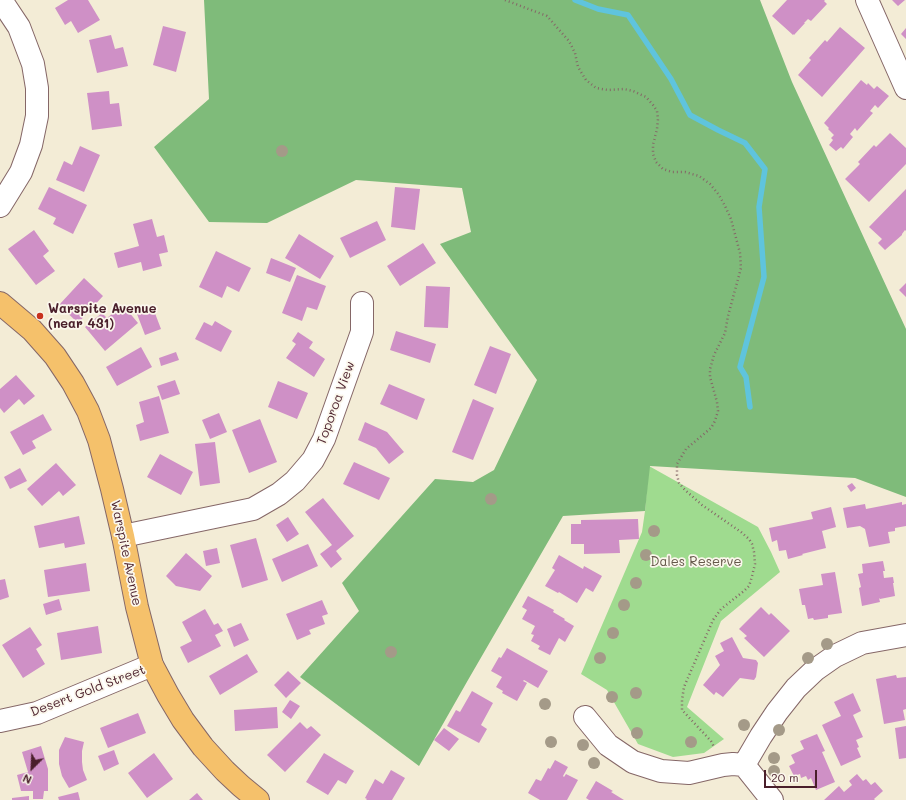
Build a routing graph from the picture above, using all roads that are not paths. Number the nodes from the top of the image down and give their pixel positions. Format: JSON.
{"nodes":[{"id":1,"x":1,"y":0,"type":"edge"},
{"id":2,"x":867,"y":0,"type":"edge"},
{"id":3,"x":906,"y":88,"type":"edge"},
{"id":4,"x":0,"y":206,"type":"edge"},
{"id":5,"x":0,"y":303,"type":"edge"},
{"id":6,"x":362,"y":303,"type":"dead end"},
{"id":7,"x":123,"y":536,"type":"junction"},
{"id":8,"x":906,"y":635,"type":"edge"},
{"id":9,"x":152,"y":666,"type":"junction"},
{"id":10,"x":585,"y":717,"type":"dead end"},
{"id":11,"x":0,"y":721,"type":"edge"},
{"id":12,"x":744,"y":765,"type":"junction"},
{"id":13,"x":258,"y":800,"type":"edge"},
{"id":14,"x":772,"y":800,"type":"edge"}],
"edges":[{"from":1,"to":4,"type":"street"},
{"from":2,"to":3,"type":"street"},
{"from":5,"to":7,"type":"main road","name":"Warspite Avenue"},
{"from":6,"to":7,"type":"street","name":"Toporoa View"},
{"from":7,"to":9,"type":"main road","name":"Warspite Avenue"},
{"from":8,"to":12,"type":"street"},
{"from":9,"to":11,"type":"street","name":"Desert Gold Street"},
{"from":9,"to":13,"type":"main road","name":"Warspite Avenue"},
{"from":10,"to":12,"type":"street"},
{"from":12,"to":14,"type":"street"}]}
